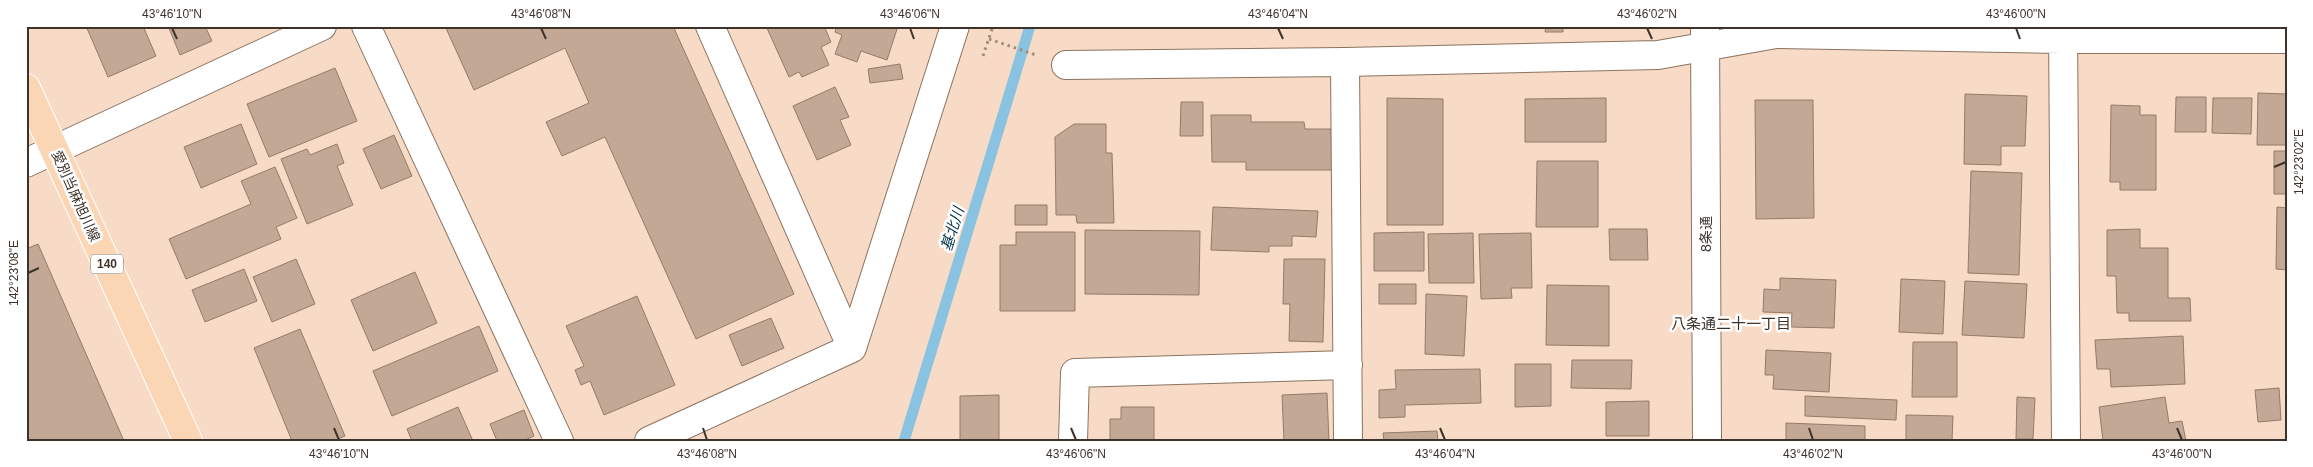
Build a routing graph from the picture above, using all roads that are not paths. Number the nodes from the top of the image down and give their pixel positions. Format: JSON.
{"nodes":[{"id":1,"x":322,"y":26,"type":"edge"},
{"id":2,"x":366,"y":26,"type":"edge"},
{"id":3,"x":710,"y":26,"type":"edge"},
{"id":4,"x":955,"y":26,"type":"edge"},
{"id":5,"x":2063,"y":33,"type":"edge"},
{"id":6,"x":1705,"y":36,"type":"edge"},
{"id":7,"x":2287,"y":39,"type":"edge"},
{"id":8,"x":1345,"y":62,"type":"junction"},
{"id":9,"x":1066,"y":65,"type":"dead end"},
{"id":10,"x":26,"y":88,"type":"edge"},
{"id":11,"x":54,"y":149,"type":"junction"},
{"id":12,"x":26,"y":163,"type":"edge"},
{"id":13,"x":852,"y":348,"type":"junction"},
{"id":14,"x":1348,"y":366,"type":"junction"},
{"id":15,"x":188,"y":441,"type":"edge"},
{"id":16,"x":559,"y":441,"type":"edge"},
{"id":17,"x":649,"y":441,"type":"edge"},
{"id":18,"x":1073,"y":441,"type":"edge"},
{"id":19,"x":1348,"y":441,"type":"edge"},
{"id":20,"x":1707,"y":441,"type":"edge"},
{"id":21,"x":2066,"y":441,"type":"edge"}],
"edges":[{"from":1,"to":11,"type":"street"},
{"from":2,"to":16,"type":"street"},
{"from":3,"to":13,"type":"street"},
{"from":4,"to":13,"type":"street"},
{"from":5,"to":6,"type":"street"},
{"from":5,"to":7,"type":"street"},
{"from":5,"to":21,"type":"street"},
{"from":6,"to":8,"type":"street"},
{"from":6,"to":20,"type":"street","name":"8条通"},
{"from":8,"to":9,"type":"street"},
{"from":8,"to":14,"type":"street"},
{"from":10,"to":11,"type":"main road","name":"愛別当麻旭川線","number":"140"},
{"from":11,"to":12,"type":"street"},
{"from":11,"to":15,"type":"main road","name":"愛別当麻旭川線","number":"140"},
{"from":13,"to":17,"type":"street"},
{"from":14,"to":18,"type":"street"},
{"from":14,"to":19,"type":"street"}]}
